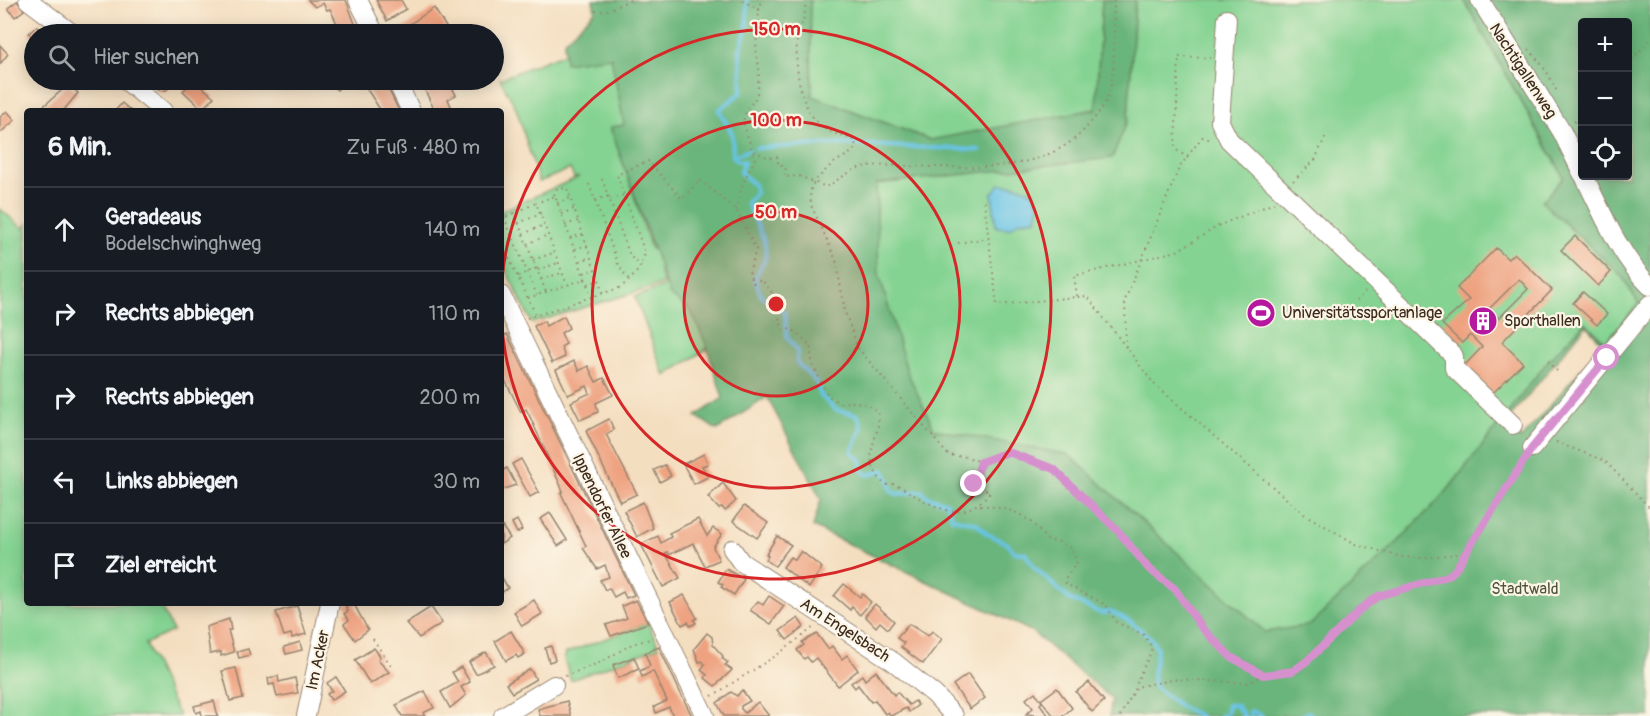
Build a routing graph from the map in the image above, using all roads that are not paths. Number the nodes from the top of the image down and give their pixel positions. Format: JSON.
{"nodes":[{"id":1,"x":28,"y":0,"type":"edge"},
{"id":2,"x":358,"y":0,"type":"edge"},
{"id":3,"x":1480,"y":0,"type":"edge"},
{"id":4,"x":1227,"y":19,"type":"dead end"},
{"id":5,"x":60,"y":24,"type":"edge"},
{"id":6,"x":370,"y":24,"type":"edge"},
{"id":7,"x":137,"y":90,"type":"edge"},
{"id":8,"x":401,"y":90,"type":"edge"},
{"id":9,"x":159,"y":108,"type":"edge"},
{"id":10,"x":410,"y":108,"type":"edge"},
{"id":11,"x":1578,"y":164,"type":"edge"},
{"id":12,"x":1586,"y":180,"type":"edge"},
{"id":13,"x":1650,"y":286,"type":"edge"},
{"id":14,"x":504,"y":301,"type":"edge"},
{"id":15,"x":1650,"y":303,"type":"edge"},
{"id":16,"x":1513,"y":425,"type":"dead end"},
{"id":17,"x":1537,"y":442,"type":"road end"},
{"id":18,"x":732,"y":549,"type":"dead end"},
{"id":19,"x":329,"y":606,"type":"edge"},
{"id":20,"x":554,"y":685,"type":"dead end"},
{"id":21,"x":706,"y":708,"type":"edge"},
{"id":22,"x":306,"y":716,"type":"edge"},
{"id":23,"x":503,"y":716,"type":"edge"},
{"id":24,"x":954,"y":716,"type":"edge"}],
"edges":[{"from":1,"to":5,"type":"street"},
{"from":2,"to":6,"type":"street"},
{"from":3,"to":11,"type":"street","name":"Nachtigallenweg"},
{"from":4,"to":16,"type":"street"},
{"from":7,"to":9,"type":"street"},
{"from":8,"to":10,"type":"street"},
{"from":12,"to":13,"type":"street","name":"Nachtigallenweg"},
{"from":14,"to":21,"type":"street","name":"Ippendorfer Allee"},
{"from":15,"to":17,"type":"street"},
{"from":18,"to":24,"type":"street","name":"Am Engelsbach"},
{"from":19,"to":22,"type":"street","name":"Im Acker"},
{"from":20,"to":23,"type":"street"}]}
